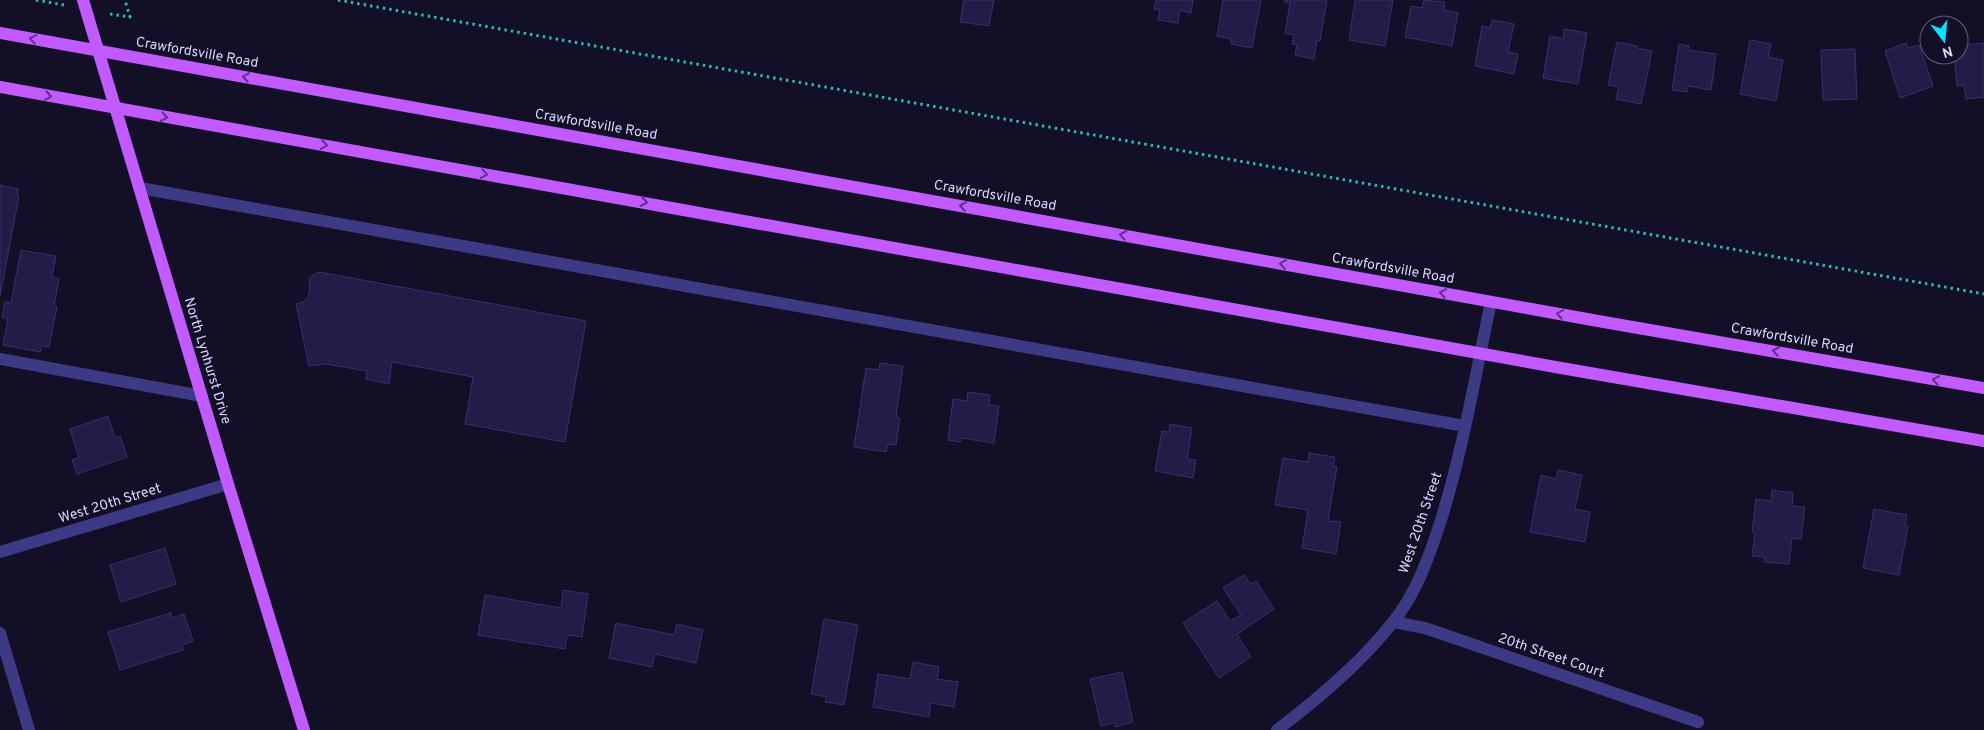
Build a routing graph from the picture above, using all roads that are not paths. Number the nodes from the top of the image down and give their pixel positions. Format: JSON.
{"nodes":[{"id":1,"x":83,"y":0,"type":"edge"},
{"id":2,"x":0,"y":33,"type":"edge"},
{"id":3,"x":98,"y":51,"type":"junction"},
{"id":4,"x":0,"y":87,"type":"edge"},
{"id":5,"x":116,"y":108,"type":"junction"},
{"id":6,"x":140,"y":188,"type":"junction"},
{"id":7,"x":1491,"y":302,"type":"junction"},
{"id":8,"x":1480,"y":353,"type":"junction"},
{"id":9,"x":0,"y":359,"type":"edge"},
{"id":10,"x":1984,"y":388,"type":"edge"},
{"id":11,"x":202,"y":396,"type":"junction"},
{"id":12,"x":1465,"y":426,"type":"junction"},
{"id":13,"x":1984,"y":441,"type":"edge"},
{"id":14,"x":228,"y":484,"type":"junction"},
{"id":15,"x":0,"y":552,"type":"edge"},
{"id":16,"x":1393,"y":622,"type":"junction"},
{"id":17,"x":0,"y":633,"type":"edge"},
{"id":18,"x":1698,"y":722,"type":"dead end"},
{"id":19,"x":29,"y":730,"type":"edge"},
{"id":20,"x":304,"y":730,"type":"edge"},
{"id":21,"x":1277,"y":730,"type":"edge"}],
"edges":[{"from":1,"to":3,"type":"main road","name":"North Lynhurst Drive"},
{"from":3,"to":2,"type":"main road","name":"Crawfordsville Road","one_way":true},
{"from":3,"to":5,"type":"main road","name":"North Lynhurst Drive"},
{"from":7,"to":3,"type":"main road","name":"Crawfordsville Road","one_way":true},
{"from":4,"to":5,"type":"main road","one_way":true},
{"from":5,"to":6,"type":"main road","name":"North Lynhurst Drive"},
{"from":5,"to":8,"type":"main road","one_way":true},
{"from":6,"to":11,"type":"main road","name":"North Lynhurst Drive"},
{"from":6,"to":12,"type":"street"},
{"from":7,"to":8,"type":"street","name":"West 20th Street"},
{"from":10,"to":7,"type":"main road","name":"Crawfordsville Road","one_way":true},
{"from":8,"to":12,"type":"street","name":"West 20th Street"},
{"from":8,"to":13,"type":"main road"},
{"from":9,"to":11,"type":"street"},
{"from":11,"to":14,"type":"main road","name":"North Lynhurst Drive"},
{"from":12,"to":16,"type":"street","name":"West 20th Street"},
{"from":14,"to":15,"type":"street","name":"West 20th Street"},
{"from":14,"to":20,"type":"main road","name":"North Lynhurst Drive"},
{"from":16,"to":18,"type":"street","name":"20th Street Court"},
{"from":16,"to":21,"type":"street","name":"West 20th Street"},
{"from":17,"to":19,"type":"street"}]}
